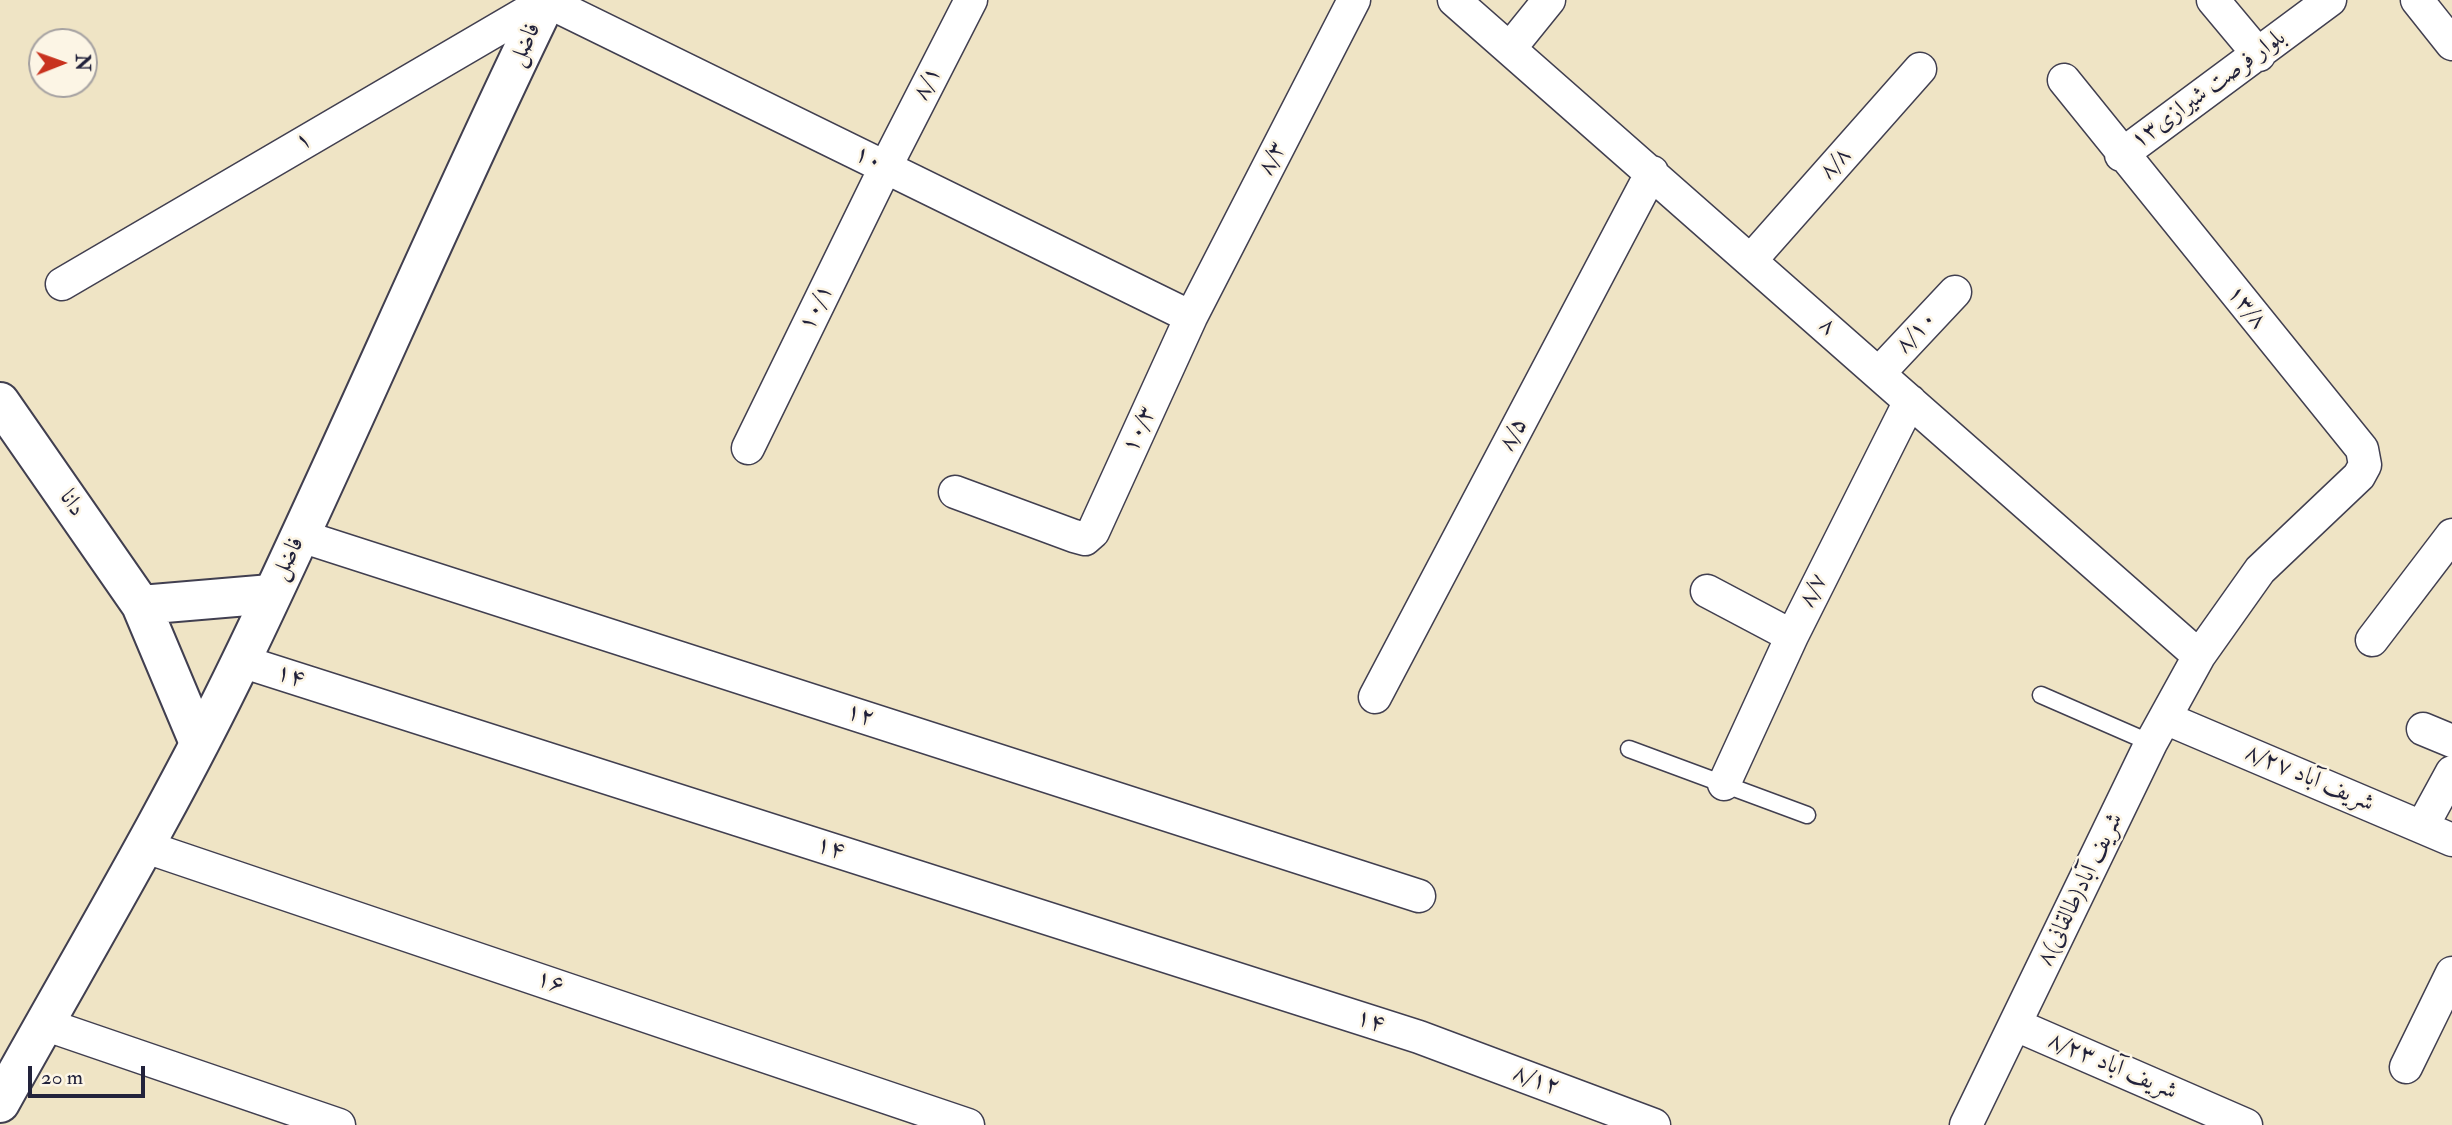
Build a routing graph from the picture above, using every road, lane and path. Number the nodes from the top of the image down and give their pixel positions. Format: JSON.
{"nodes":[{"id":1,"x":971,"y":0,"type":"edge"},
{"id":2,"x":1354,"y":0,"type":"edge"},
{"id":3,"x":1454,"y":0,"type":"edge"},
{"id":4,"x":1549,"y":0,"type":"edge"},
{"id":5,"x":2213,"y":0,"type":"edge"},
{"id":6,"x":2330,"y":0,"type":"edge"},
{"id":7,"x":2417,"y":0,"type":"edge"},
{"id":8,"x":546,"y":1,"type":"edge"},
{"id":9,"x":2452,"y":44,"type":"edge"},
{"id":10,"x":1511,"y":47,"type":"junction"},
{"id":11,"x":2259,"y":55,"type":"junction"},
{"id":12,"x":1920,"y":69,"type":"dead end"},
{"id":13,"x":2064,"y":80,"type":"dead end"},
{"id":14,"x":2121,"y":155,"type":"junction"},
{"id":15,"x":885,"y":168,"type":"junction"},
{"id":16,"x":1652,"y":172,"type":"junction"},
{"id":17,"x":1751,"y":260,"type":"junction"},
{"id":18,"x":62,"y":284,"type":"dead end"},
{"id":19,"x":1955,"y":292,"type":"dead end"},
{"id":20,"x":1191,"y":317,"type":"junction"},
{"id":21,"x":1879,"y":373,"type":"junction"},
{"id":22,"x":1910,"y":401,"type":"junction"},
{"id":23,"x":0,"y":402,"type":"edge"},
{"id":24,"x":748,"y":449,"type":"dead end"},
{"id":25,"x":2365,"y":465,"type":"joint"},
{"id":26,"x":955,"y":492,"type":"dead end"},
{"id":27,"x":2452,"y":535,"type":"edge"},
{"id":28,"x":301,"y":536,"type":"junction"},
{"id":29,"x":1707,"y":591,"type":"dead end"},
{"id":30,"x":271,"y":594,"type":"junction"},
{"id":31,"x":141,"y":605,"type":"junction"},
{"id":32,"x":1792,"y":636,"type":"junction"},
{"id":33,"x":2372,"y":640,"type":"dead end"},
{"id":34,"x":2199,"y":656,"type":"junction"},
{"id":35,"x":241,"y":661,"type":"junction"},
{"id":36,"x":2041,"y":695,"type":"dead end"},
{"id":37,"x":1375,"y":697,"type":"dead end"},
{"id":38,"x":2423,"y":729,"type":"dead end"},
{"id":39,"x":2158,"y":730,"type":"junction"},
{"id":40,"x":2452,"y":741,"type":"edge"},
{"id":41,"x":199,"y":743,"type":"junction"},
{"id":42,"x":1629,"y":749,"type":"dead end"},
{"id":43,"x":2452,"y":772,"type":"edge"},
{"id":44,"x":1724,"y":784,"type":"junction"},
{"id":45,"x":1807,"y":815,"type":"dead end"},
{"id":46,"x":2422,"y":827,"type":"junction"},
{"id":47,"x":2452,"y":840,"type":"edge"},
{"id":48,"x":146,"y":846,"type":"junction"},
{"id":49,"x":1419,"y":896,"type":"dead end"},
{"id":50,"x":2452,"y":974,"type":"edge"},
{"id":51,"x":44,"y":1024,"type":"junction"},
{"id":52,"x":2016,"y":1025,"type":"junction"},
{"id":53,"x":1419,"y":1037,"type":"joint"},
{"id":54,"x":2406,"y":1067,"type":"dead end"},
{"id":55,"x":0,"y":1103,"type":"edge"},
{"id":56,"x":961,"y":1123,"type":"edge"},
{"id":57,"x":339,"y":1125,"type":"edge"},
{"id":58,"x":1654,"y":1125,"type":"edge"},
{"id":59,"x":1966,"y":1125,"type":"edge"},
{"id":60,"x":2246,"y":1125,"type":"edge"}],
"edges":[{"from":1,"to":15,"type":"street","name":"۸/۱"},
{"from":2,"to":20,"type":"street","name":"۸/۳"},
{"from":3,"to":10,"type":"street","name":"۸"},
{"from":4,"to":10,"type":"street"},
{"from":5,"to":11,"type":"street"},
{"from":6,"to":11,"type":"street","name":"بلوار فرصت شیرازی۱۳"},
{"from":7,"to":9,"type":"street"},
{"from":8,"to":15,"type":"street","name":"۱۰"},
{"from":8,"to":18,"type":"street","name":"۱"},
{"from":8,"to":28,"type":"main road","name":"فاضل"},
{"from":10,"to":16,"type":"street","name":"۸"},
{"from":11,"to":14,"type":"street","name":"بلوار فرصت شیرازی۱۳"},
{"from":12,"to":17,"type":"street","name":"۸/۸"},
{"from":13,"to":14,"type":"street","name":"۱۳/۸"},
{"from":14,"to":25,"type":"street","name":"۱۳/۸"},
{"from":15,"to":20,"type":"street","name":"۱۰"},
{"from":15,"to":24,"type":"street","name":"۱۰/۱"},
{"from":16,"to":17,"type":"street","name":"۸"},
{"from":16,"to":37,"type":"street","name":"۸/۵"},
{"from":17,"to":21,"type":"street","name":"۸"},
{"from":19,"to":21,"type":"street","name":"۸/۱۰"},
{"from":20,"to":26,"type":"street","name":"۱۰/۳"},
{"from":21,"to":22,"type":"street","name":"۸"},
{"from":22,"to":32,"type":"street","name":"۸/۷"},
{"from":22,"to":34,"type":"street","name":"۸"},
{"from":23,"to":31,"type":"main road","name":"دانا"},
{"from":25,"to":34,"type":"street","name":"۸شریف آباد(طالقانی)"},
{"from":27,"to":33,"type":"street"},
{"from":28,"to":30,"type":"main road","name":"فاضل"},
{"from":28,"to":49,"type":"street","name":"۱۲"},
{"from":29,"to":32,"type":"street"},
{"from":30,"to":31,"type":"main road"},
{"from":30,"to":35,"type":"main road","name":"فاضل"},
{"from":31,"to":41,"type":"main road","name":"دانا"},
{"from":32,"to":44,"type":"street","name":"۸/۷"},
{"from":34,"to":39,"type":"street","name":"۸شریف آباد(طالقانی)"},
{"from":35,"to":41,"type":"main road","name":"فاضل"},
{"from":35,"to":53,"type":"street","name":"۱۴"},
{"from":36,"to":39,"type":"lane"},
{"from":38,"to":40,"type":"street"},
{"from":39,"to":46,"type":"street","name":"شریف آباد ۸/۲۷"},
{"from":39,"to":52,"type":"street","name":"۸شریف آباد(طالقانی)"},
{"from":41,"to":48,"type":"main road","name":"فاضل"},
{"from":42,"to":44,"type":"lane"},
{"from":43,"to":46,"type":"street"},
{"from":44,"to":45,"type":"lane"},
{"from":46,"to":47,"type":"street","name":"شریف آباد ۸/۲۷"},
{"from":48,"to":51,"type":"main road","name":"فاضل"},
{"from":48,"to":56,"type":"street","name":"۱۶"},
{"from":50,"to":54,"type":"street"},
{"from":51,"to":55,"type":"main road","name":"فاضل"},
{"from":51,"to":57,"type":"street"},
{"from":52,"to":59,"type":"street","name":"۸شریف آباد(طالقانی)"},
{"from":52,"to":60,"type":"street","name":"شریف آباد ۸/۲۳"},
{"from":53,"to":58,"type":"street","name":"۸/۱۲"}]}
